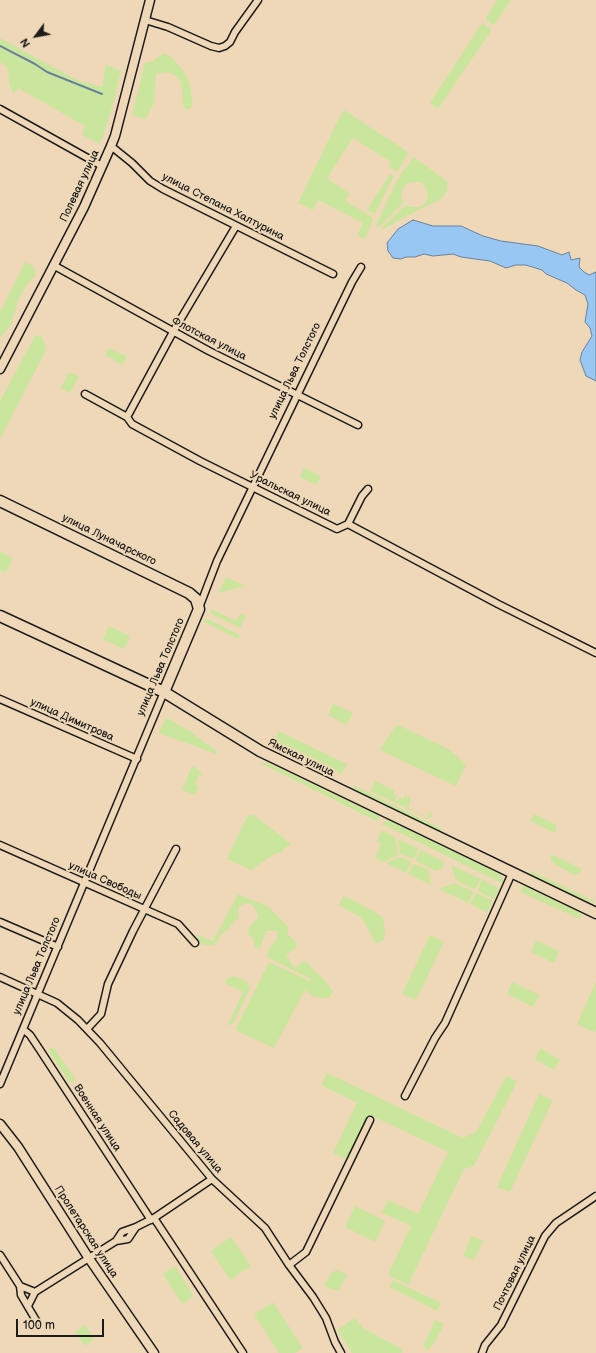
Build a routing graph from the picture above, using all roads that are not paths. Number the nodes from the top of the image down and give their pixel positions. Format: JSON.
{"nodes":[{"id":1,"x":150,"y":0,"type":"edge"},
{"id":2,"x":258,"y":0,"type":"edge"},
{"id":3,"x":145,"y":20,"type":"junction"},
{"id":4,"x":0,"y":109,"type":"edge"},
{"id":5,"x":111,"y":146,"type":"junction"},
{"id":6,"x":102,"y":166,"type":"junction"},
{"id":7,"x":236,"y":226,"type":"junction"},
{"id":8,"x":53,"y":265,"type":"junction"},
{"id":9,"x":361,"y":267,"type":"dead end"},
{"id":10,"x":333,"y":274,"type":"dead end"},
{"id":11,"x":173,"y":332,"type":"junction"},
{"id":12,"x":0,"y":369,"type":"edge"},
{"id":13,"x":85,"y":394,"type":"dead end"},
{"id":14,"x":297,"y":395,"type":"junction"},
{"id":15,"x":127,"y":417,"type":"junction"},
{"id":16,"x":358,"y":425,"type":"dead end"},
{"id":17,"x":253,"y":487,"type":"junction"},
{"id":18,"x":368,"y":489,"type":"dead end"},
{"id":19,"x":0,"y":501,"type":"edge"},
{"id":20,"x":348,"y":524,"type":"junction"},
{"id":21,"x":199,"y":609,"type":"junction"},
{"id":22,"x":0,"y":616,"type":"edge"},
{"id":23,"x":596,"y":653,"type":"edge"},
{"id":24,"x":164,"y":692,"type":"junction"},
{"id":25,"x":0,"y":699,"type":"edge"},
{"id":26,"x":137,"y":759,"type":"junction"},
{"id":27,"x":0,"y":845,"type":"edge"},
{"id":28,"x":176,"y":849,"type":"dead end"},
{"id":29,"x":512,"y":873,"type":"junction"},
{"id":30,"x":85,"y":883,"type":"junction"},
{"id":31,"x":144,"y":909,"type":"junction"},
{"id":32,"x":596,"y":913,"type":"edge"},
{"id":33,"x":0,"y":922,"type":"edge"},
{"id":34,"x":195,"y":943,"type":"dead end"},
{"id":35,"x":58,"y":947,"type":"junction"},
{"id":36,"x":0,"y":977,"type":"edge"},
{"id":37,"x":38,"y":994,"type":"junction"},
{"id":38,"x":87,"y":1029,"type":"junction"},
{"id":39,"x":24,"y":1030,"type":"junction"},
{"id":40,"x":0,"y":1084,"type":"edge"},
{"id":41,"x":405,"y":1096,"type":"dead end"},
{"id":42,"x":370,"y":1120,"type":"dead end"},
{"id":43,"x":0,"y":1124,"type":"edge"},
{"id":44,"x":212,"y":1179,"type":"junction"},
{"id":45,"x":596,"y":1196,"type":"edge"},
{"id":46,"x":153,"y":1219,"type":"junction"},
{"id":47,"x":0,"y":1255,"type":"edge"},
{"id":48,"x":88,"y":1257,"type":"junction"},
{"id":49,"x":288,"y":1265,"type":"junction"},
{"id":50,"x":20,"y":1286,"type":"junction"},
{"id":51,"x":35,"y":1292,"type":"junction"},
{"id":52,"x":28,"y":1306,"type":"junction"},
{"id":53,"x":37,"y":1322,"type":"dead end"},
{"id":54,"x":154,"y":1353,"type":"edge"},
{"id":55,"x":243,"y":1353,"type":"edge"},
{"id":56,"x":341,"y":1353,"type":"edge"},
{"id":57,"x":482,"y":1353,"type":"edge"}],
"edges":[{"from":1,"to":3,"type":"street","name":"Полевая улица"},
{"from":2,"to":3,"type":"street"},
{"from":3,"to":5,"type":"street","name":"Полевая улица"},
{"from":4,"to":6,"type":"street"},
{"from":5,"to":6,"type":"street","name":"Полевая улица"},
{"from":5,"to":7,"type":"street","name":"улица Степана Халтурина"},
{"from":6,"to":8,"type":"street","name":"Полевая улица"},
{"from":7,"to":10,"type":"street","name":"улица Степана Халтурина"},
{"from":7,"to":11,"type":"street"},
{"from":8,"to":11,"type":"street","name":"Флотская улица"},
{"from":8,"to":12,"type":"street","name":"Полевая улица"},
{"from":9,"to":14,"type":"street","name":"улица Льва Толстого"},
{"from":11,"to":14,"type":"street","name":"Флотская улица"},
{"from":11,"to":15,"type":"street"},
{"from":13,"to":15,"type":"street","name":"Уральская улица"},
{"from":14,"to":16,"type":"street","name":"Флотская улица"},
{"from":14,"to":17,"type":"street","name":"улица Льва Толстого"},
{"from":15,"to":17,"type":"street","name":"Уральская улица"},
{"from":17,"to":20,"type":"street","name":"Уральская улица"},
{"from":17,"to":21,"type":"street","name":"улица Льва Толстого"},
{"from":18,"to":20,"type":"street"},
{"from":19,"to":21,"type":"main road","name":"улица Луначарского"},
{"from":20,"to":23,"type":"street"},
{"from":21,"to":24,"type":"main road","name":"улица Льва Толстого"},
{"from":22,"to":24,"type":"main road","name":"Ямская улица"},
{"from":24,"to":26,"type":"street","name":"улица Льва Толстого"},
{"from":24,"to":29,"type":"main road","name":"Ямская улица"},
{"from":25,"to":26,"type":"street","name":"улица Димитрова"},
{"from":26,"to":30,"type":"street","name":"улица Льва Толстого"},
{"from":27,"to":30,"type":"street","name":"улица Свободы"},
{"from":28,"to":31,"type":"street"},
{"from":29,"to":32,"type":"main road","name":"Ямская улица"},
{"from":29,"to":41,"type":"street"},
{"from":30,"to":31,"type":"street","name":"улица Свободы"},
{"from":30,"to":35,"type":"street","name":"улица Льва Толстого"},
{"from":31,"to":34,"type":"street","name":"улица Свободы"},
{"from":31,"to":38,"type":"street"},
{"from":33,"to":35,"type":"street"},
{"from":35,"to":37,"type":"street","name":"улица Льва Толстого"},
{"from":36,"to":37,"type":"street","name":"Садовая улица"},
{"from":37,"to":38,"type":"street","name":"Садовая улица"},
{"from":37,"to":39,"type":"street","name":"улица Льва Толстого"},
{"from":38,"to":44,"type":"street","name":"Садовая улица"},
{"from":39,"to":40,"type":"street","name":"улица Льва Толстого"},
{"from":39,"to":46,"type":"street","name":"Военная улица"},
{"from":42,"to":49,"type":"street"},
{"from":43,"to":48,"type":"street","name":"Пролетарская улица"},
{"from":44,"to":46,"type":"street"},
{"from":44,"to":49,"type":"street","name":"Садовая улица"},
{"from":45,"to":57,"type":"street","name":"Почтовая улица"},
{"from":46,"to":48,"type":"street"},
{"from":46,"to":55,"type":"street","name":"Военная улица"},
{"from":47,"to":50,"type":"street"},
{"from":48,"to":51,"type":"street"},
{"from":48,"to":54,"type":"street","name":"Пролетарская улица"},
{"from":49,"to":56,"type":"street","name":"Садовая улица"},
{"from":50,"to":51,"type":"street"},
{"from":50,"to":52,"type":"street"},
{"from":51,"to":52,"type":"street"},
{"from":52,"to":53,"type":"street"}]}
